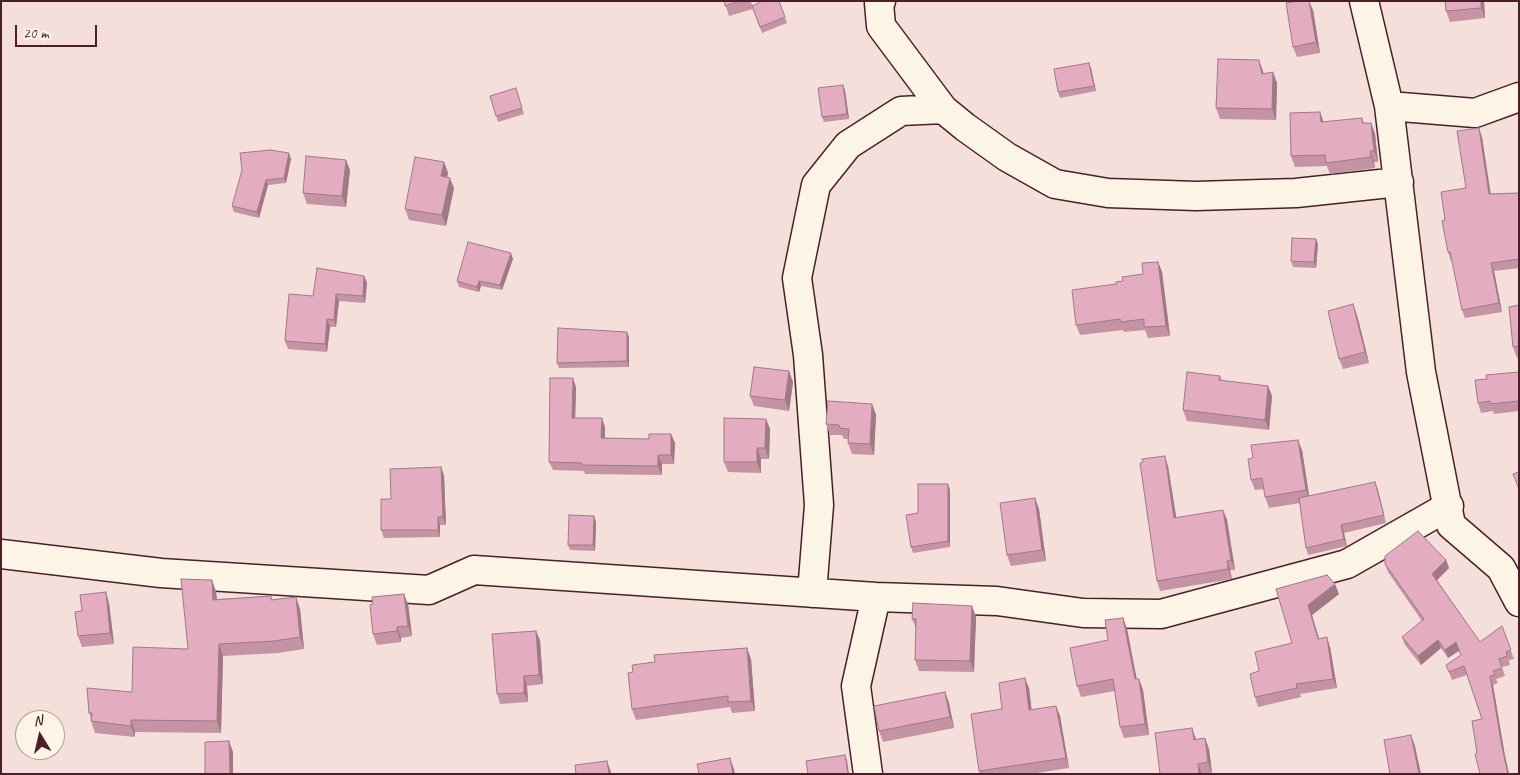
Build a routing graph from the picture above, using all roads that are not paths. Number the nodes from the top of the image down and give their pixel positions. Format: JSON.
{"nodes":[{"id":1,"x":881,"y":1,"type":"edge"},
{"id":2,"x":1364,"y":1,"type":"edge"},
{"id":3,"x":1519,"y":97,"type":"edge"},
{"id":4,"x":1389,"y":106,"type":"junction"},
{"id":5,"x":943,"y":108,"type":"junction"},
{"id":6,"x":1399,"y":182,"type":"junction"},
{"id":7,"x":1449,"y":506,"type":"junction"},
{"id":8,"x":1,"y":554,"type":"edge"},
{"id":9,"x":812,"y":593,"type":"junction"},
{"id":10,"x":876,"y":597,"type":"junction"},
{"id":11,"x":1519,"y":602,"type":"edge"},
{"id":12,"x":868,"y":774,"type":"edge"}],
"edges":[{"from":1,"to":5,"type":"street"},
{"from":2,"to":4,"type":"street"},
{"from":3,"to":4,"type":"street"},
{"from":4,"to":6,"type":"street"},
{"from":5,"to":6,"type":"street"},
{"from":5,"to":9,"type":"street"},
{"from":6,"to":7,"type":"street"},
{"from":7,"to":10,"type":"street"},
{"from":7,"to":11,"type":"street"},
{"from":8,"to":9,"type":"street"},
{"from":9,"to":10,"type":"street"},
{"from":10,"to":12,"type":"street"}]}
